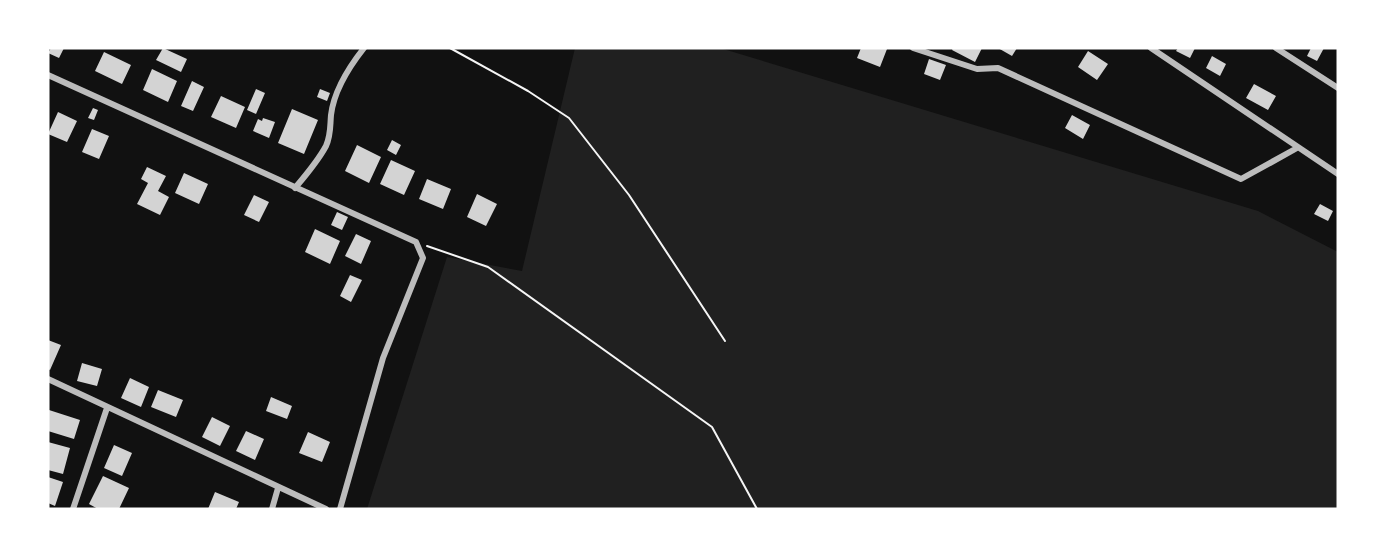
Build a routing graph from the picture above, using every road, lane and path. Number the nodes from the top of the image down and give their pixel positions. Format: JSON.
{"nodes":[{"id":1,"x":364,"y":48,"type":"edge"},
{"id":2,"x":450,"y":48,"type":"edge"},
{"id":3,"x":913,"y":48,"type":"edge"},
{"id":4,"x":1151,"y":48,"type":"edge"},
{"id":5,"x":1276,"y":48,"type":"edge"},
{"id":6,"x":48,"y":75,"type":"edge"},
{"id":7,"x":1338,"y":88,"type":"edge"},
{"id":8,"x":1297,"y":147,"type":"junction"},
{"id":9,"x":1338,"y":174,"type":"edge"},
{"id":10,"x":296,"y":188,"type":"junction"},
{"id":11,"x":416,"y":242,"type":"junction"},
{"id":12,"x":725,"y":341,"type":"dead end"},
{"id":13,"x":48,"y":379,"type":"edge"},
{"id":14,"x":107,"y":408,"type":"junction"},
{"id":15,"x":278,"y":488,"type":"junction"},
{"id":16,"x":73,"y":509,"type":"edge"},
{"id":17,"x":272,"y":509,"type":"edge"},
{"id":18,"x":326,"y":509,"type":"edge"},
{"id":19,"x":339,"y":509,"type":"edge"},
{"id":20,"x":757,"y":509,"type":"edge"}],
"edges":[{"from":1,"to":10,"type":"street"},
{"from":2,"to":12,"type":"path"},
{"from":3,"to":8,"type":"street"},
{"from":4,"to":8,"type":"street"},
{"from":5,"to":7,"type":"street"},
{"from":6,"to":10,"type":"street"},
{"from":8,"to":9,"type":"street"},
{"from":10,"to":11,"type":"street"},
{"from":11,"to":19,"type":"street"},
{"from":11,"to":20,"type":"path"},
{"from":13,"to":14,"type":"street"},
{"from":14,"to":15,"type":"street"},
{"from":14,"to":16,"type":"street"},
{"from":15,"to":17,"type":"street"},
{"from":15,"to":18,"type":"street"}]}
